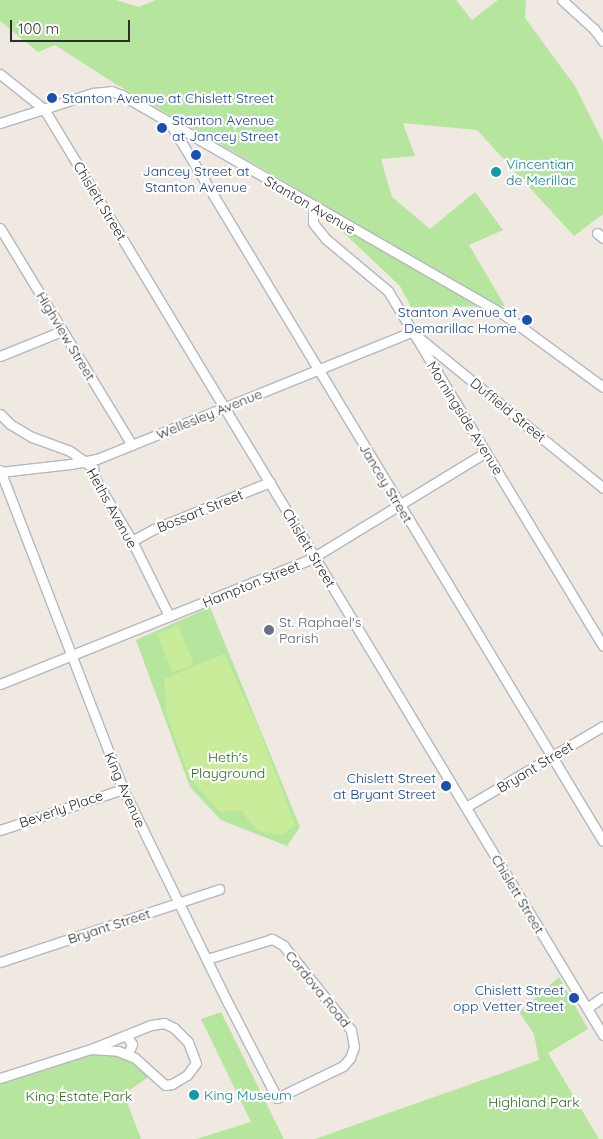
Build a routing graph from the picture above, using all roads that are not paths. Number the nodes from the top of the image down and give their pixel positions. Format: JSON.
{"nodes":[{"id":1,"x":562,"y":0,"type":"edge"},
{"id":2,"x":603,"y":41,"type":"edge"},
{"id":3,"x":0,"y":74,"type":"edge"},
{"id":4,"x":44,"y":109,"type":"junction"},
{"id":5,"x":0,"y":123,"type":"edge"},
{"id":6,"x":172,"y":124,"type":"junction"},
{"id":7,"x":313,"y":206,"type":"junction"},
{"id":8,"x":0,"y":228,"type":"edge"},
{"id":9,"x":4,"y":242,"type":"edge"},
{"id":10,"x":62,"y":331,"type":"junction"},
{"id":11,"x":412,"y":332,"type":"junction"},
{"id":12,"x":0,"y":356,"type":"edge"},
{"id":13,"x":318,"y":370,"type":"junction"},
{"id":14,"x":603,"y":387,"type":"edge"},
{"id":15,"x":226,"y":408,"type":"junction"},
{"id":16,"x":0,"y":414,"type":"edge"},
{"id":17,"x":132,"y":445,"type":"junction"},
{"id":18,"x":486,"y":452,"type":"junction"},
{"id":19,"x":85,"y":462,"type":"junction"},
{"id":20,"x":0,"y":471,"type":"edge"},
{"id":21,"x":270,"y":482,"type":"junction"},
{"id":22,"x":603,"y":488,"type":"edge"},
{"id":23,"x":399,"y":505,"type":"junction"},
{"id":24,"x":132,"y":541,"type":"junction"},
{"id":25,"x":314,"y":556,"type":"junction"},
{"id":26,"x":169,"y":616,"type":"junction"},
{"id":27,"x":603,"y":646,"type":"edge"},
{"id":28,"x":71,"y":656,"type":"junction"},
{"id":29,"x":0,"y":684,"type":"edge"},
{"id":30,"x":603,"y":726,"type":"edge"},
{"id":31,"x":552,"y":756,"type":"junction"},
{"id":32,"x":123,"y":789,"type":"junction"},
{"id":33,"x":466,"y":807,"type":"junction"},
{"id":34,"x":0,"y":830,"type":"edge"},
{"id":35,"x":603,"y":841,"type":"edge"},
{"id":36,"x":218,"y":889,"type":"dead end"},
{"id":37,"x":179,"y":903,"type":"junction"},
{"id":38,"x":207,"y":959,"type":"junction"},
{"id":39,"x":0,"y":962,"type":"edge"},
{"id":40,"x":603,"y":997,"type":"edge"},
{"id":41,"x":587,"y":1008,"type":"junction"},
{"id":42,"x":126,"y":1035,"type":"junction"},
{"id":43,"x":603,"y":1035,"type":"edge"},
{"id":44,"x":91,"y":1049,"type":"junction"},
{"id":45,"x":128,"y":1054,"type":"junction"},
{"id":46,"x":0,"y":1078,"type":"edge"},
{"id":47,"x":277,"y":1098,"type":"joint"}],
"edges":[{"from":1,"to":2,"type":"street"},
{"from":3,"to":4,"type":"street","name":"Chislett Street"},
{"from":4,"to":5,"type":"street","name":"Stanton Avenue"},
{"from":4,"to":6,"type":"street","name":"Stanton Avenue"},
{"from":4,"to":15,"type":"street","name":"Chislett Street"},
{"from":6,"to":7,"type":"street","name":"Stanton Avenue"},
{"from":6,"to":13,"type":"street","name":"Jancey Street"},
{"from":7,"to":11,"type":"street","name":"Morningside Avenue"},
{"from":7,"to":14,"type":"street","name":"Stanton Avenue"},
{"from":8,"to":9,"type":"street","name":"Highview Street"},
{"from":9,"to":10,"type":"street","name":"Highview Street"},
{"from":10,"to":12,"type":"street"},
{"from":10,"to":17,"type":"street","name":"Highview Street"},
{"from":11,"to":13,"type":"street","name":"Wellesley Avenue"},
{"from":11,"to":18,"type":"street","name":"Morningside Avenue"},
{"from":11,"to":22,"type":"street","name":"Duffield Street"},
{"from":13,"to":15,"type":"street","name":"Wellesley Avenue"},
{"from":13,"to":23,"type":"street","name":"Jancey Street"},
{"from":15,"to":17,"type":"street","name":"Wellesley Avenue"},
{"from":15,"to":21,"type":"street","name":"Chislett Street"},
{"from":16,"to":19,"type":"street","name":"Heths Avenue"},
{"from":17,"to":19,"type":"street","name":"Wellesley Avenue"},
{"from":18,"to":23,"type":"street","name":"Hampton Street"},
{"from":18,"to":27,"type":"street","name":"Morningside Avenue"},
{"from":19,"to":20,"type":"street","name":"Wellesley Avenue"},
{"from":19,"to":24,"type":"street","name":"Heths Avenue"},
{"from":20,"to":28,"type":"street","name":"King Avenue"},
{"from":21,"to":24,"type":"street","name":"Bossart Street"},
{"from":21,"to":25,"type":"street","name":"Chislett Street"},
{"from":23,"to":25,"type":"street","name":"Hampton Street"},
{"from":23,"to":31,"type":"street","name":"Jancey Street"},
{"from":24,"to":26,"type":"street","name":"Heths Avenue"},
{"from":25,"to":26,"type":"street","name":"Hampton Street"},
{"from":25,"to":33,"type":"street","name":"Chislett Street"},
{"from":26,"to":28,"type":"street","name":"Hampton Street"},
{"from":28,"to":29,"type":"street","name":"Hampton Street"},
{"from":28,"to":32,"type":"street","name":"King Avenue"},
{"from":30,"to":31,"type":"street","name":"Bryant Street"},
{"from":31,"to":33,"type":"street","name":"Bryant Street"},
{"from":31,"to":35,"type":"street","name":"Jancey Street"},
{"from":32,"to":34,"type":"street","name":"Beverly Place"},
{"from":32,"to":37,"type":"street","name":"King Avenue"},
{"from":33,"to":41,"type":"street","name":"Chislett Street"},
{"from":36,"to":37,"type":"street","name":"Bryant Street"},
{"from":37,"to":38,"type":"street","name":"King Avenue"},
{"from":37,"to":39,"type":"street","name":"Bryant Street"},
{"from":38,"to":47,"type":"street","name":"King Avenue"},
{"from":38,"to":47,"type":"street","name":"Cordova Road"},
{"from":40,"to":41,"type":"street"},
{"from":41,"to":43,"type":"street","name":"Chislett Street"},
{"from":42,"to":44,"type":"street"},
{"from":42,"to":45,"type":"street"},
{"from":42,"to":45,"type":"street"},
{"from":44,"to":45,"type":"street"},
{"from":44,"to":46,"type":"street"}]}
